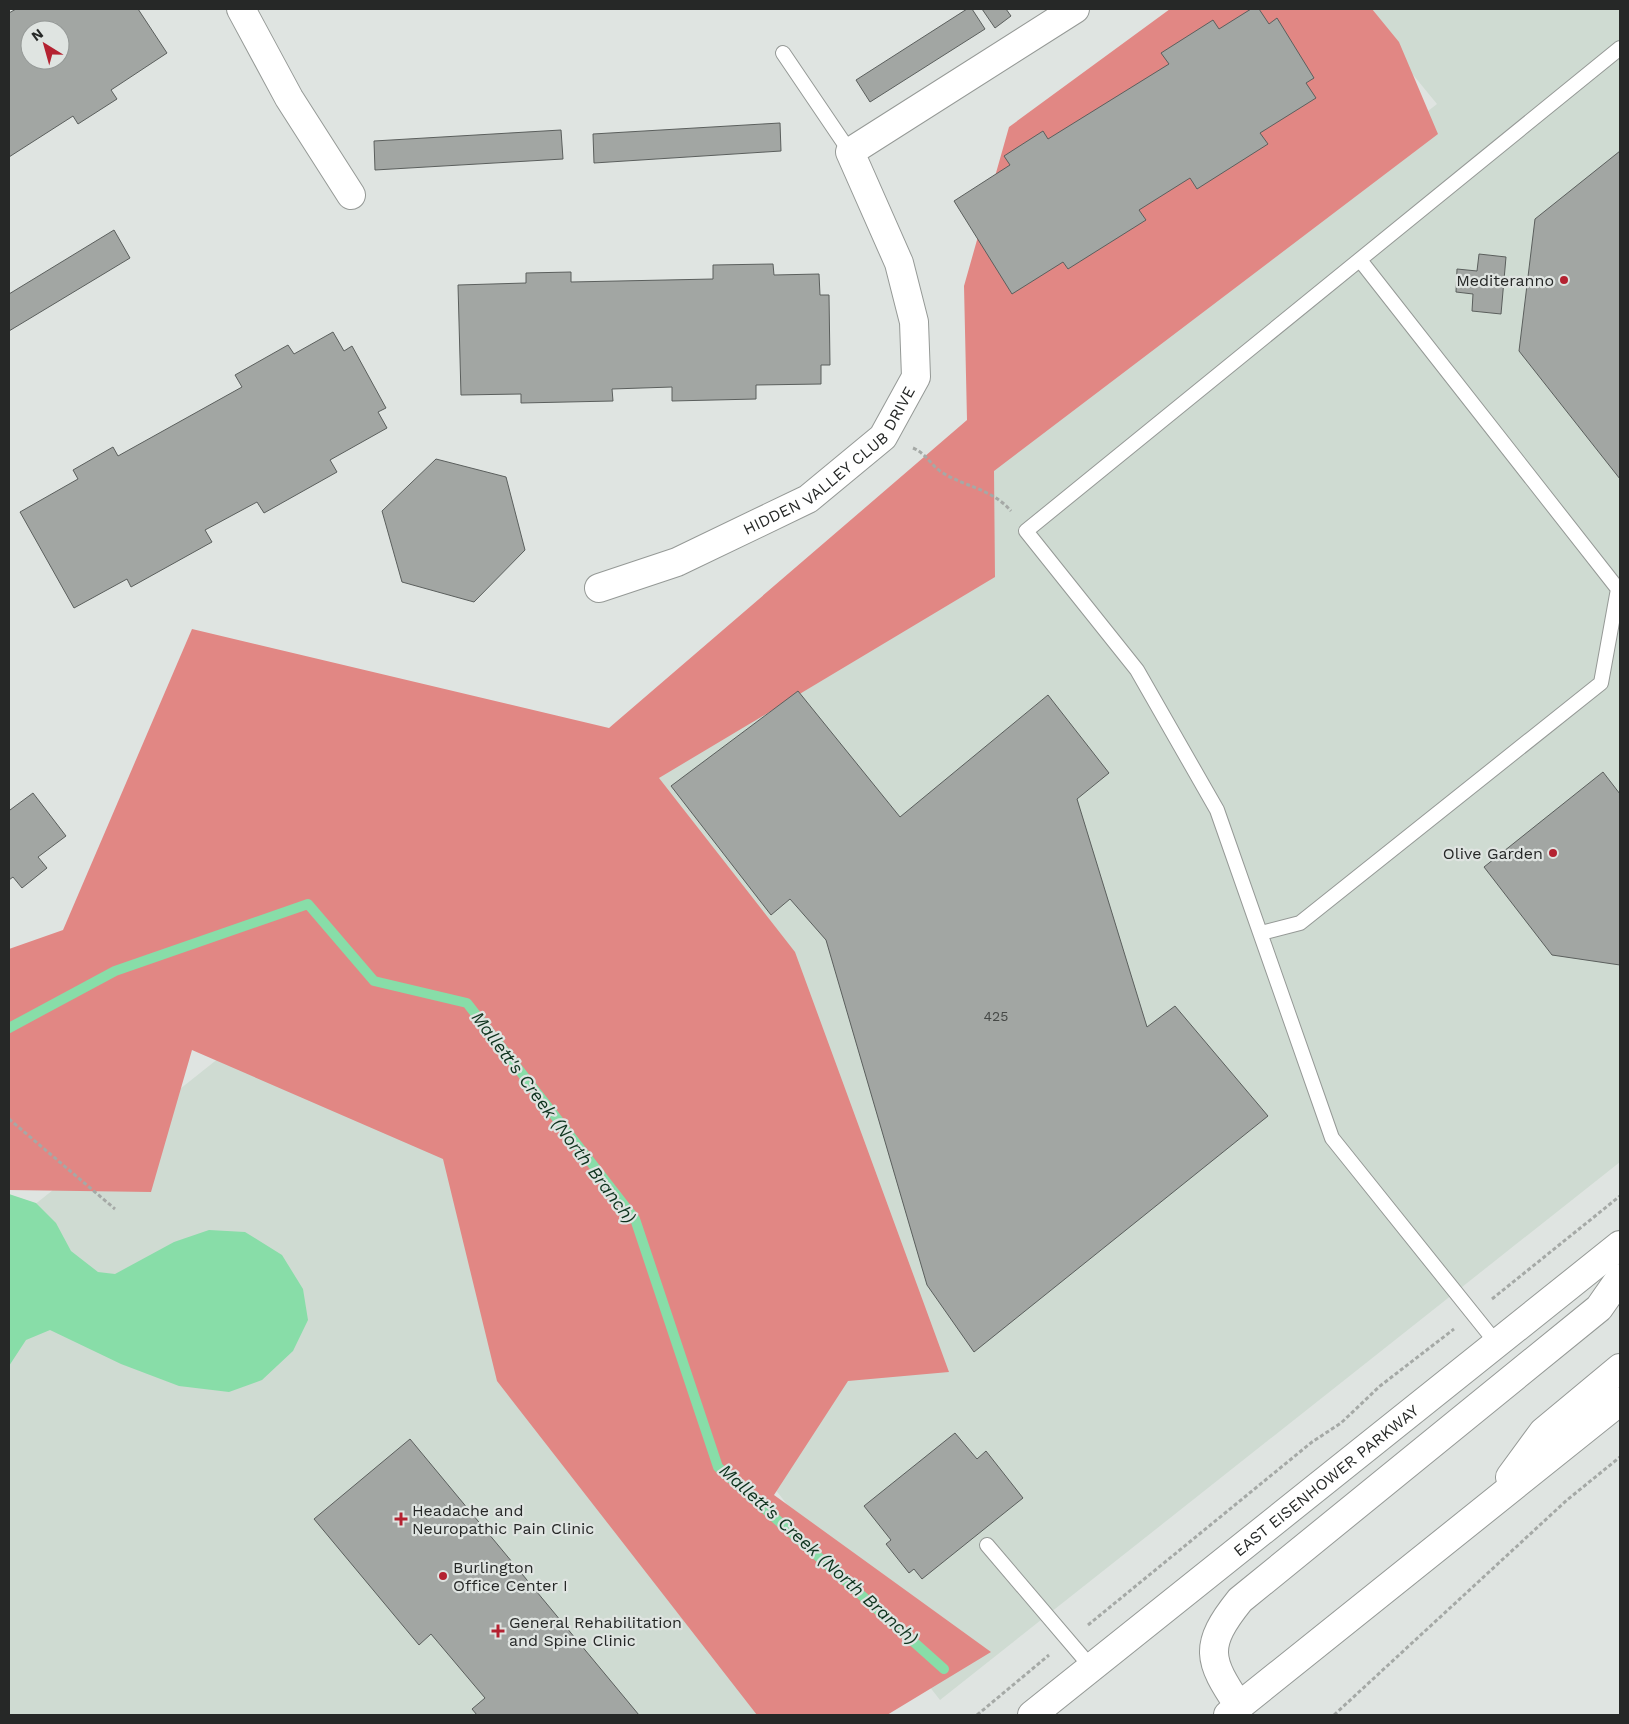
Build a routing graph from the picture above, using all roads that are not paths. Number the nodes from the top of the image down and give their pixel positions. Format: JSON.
{"nodes":[{"id":1,"x":240,"y":9,"type":"edge"},
{"id":2,"x":1075,"y":9,"type":"edge"},
{"id":3,"x":1620,"y":48,"type":"edge"},
{"id":4,"x":783,"y":53,"type":"dead end"},
{"id":5,"x":850,"y":152,"type":"junction"},
{"id":6,"x":351,"y":195,"type":"dead end"},
{"id":7,"x":1360,"y":260,"type":"junction"},
{"id":8,"x":599,"y":588,"type":"dead end"},
{"id":9,"x":1261,"y":933,"type":"junction"},
{"id":10,"x":1620,"y":1245,"type":"edge"},
{"id":11,"x":1620,"y":1278,"type":"edge"},
{"id":12,"x":1498,"y":1345,"type":"junction"},
{"id":13,"x":1620,"y":1368,"type":"edge"},
{"id":14,"x":1620,"y":1401,"type":"edge"},
{"id":15,"x":1486,"y":1508,"type":"junction"},
{"id":16,"x":987,"y":1545,"type":"dead end"},
{"id":17,"x":1091,"y":1667,"type":"junction"},
{"id":18,"x":1238,"y":1712,"type":"edge"},
{"id":19,"x":1032,"y":1715,"type":"edge"}],
"edges":[{"from":1,"to":6,"type":"main road"},
{"from":2,"to":5,"type":"main road"},
{"from":3,"to":7,"type":"lane"},
{"from":4,"to":5,"type":"lane"},
{"from":5,"to":8,"type":"main road","name":"HIDDEN VALLEY CLUB DRIVE"},
{"from":7,"to":9,"type":"lane"},
{"from":7,"to":9,"type":"lane"},
{"from":9,"to":12,"type":"lane"},
{"from":10,"to":12,"type":"main road","name":"EAST EISENHOWER PARKWAY"},
{"from":11,"to":18,"type":"main road"},
{"from":12,"to":17,"type":"main road","name":"EAST EISENHOWER PARKWAY"},
{"from":13,"to":15,"type":"main road"},
{"from":14,"to":15,"type":"main road"},
{"from":15,"to":18,"type":"main road"},
{"from":16,"to":17,"type":"lane"},
{"from":17,"to":19,"type":"main road","name":"EAST EISENHOWER PARKWAY"}]}
